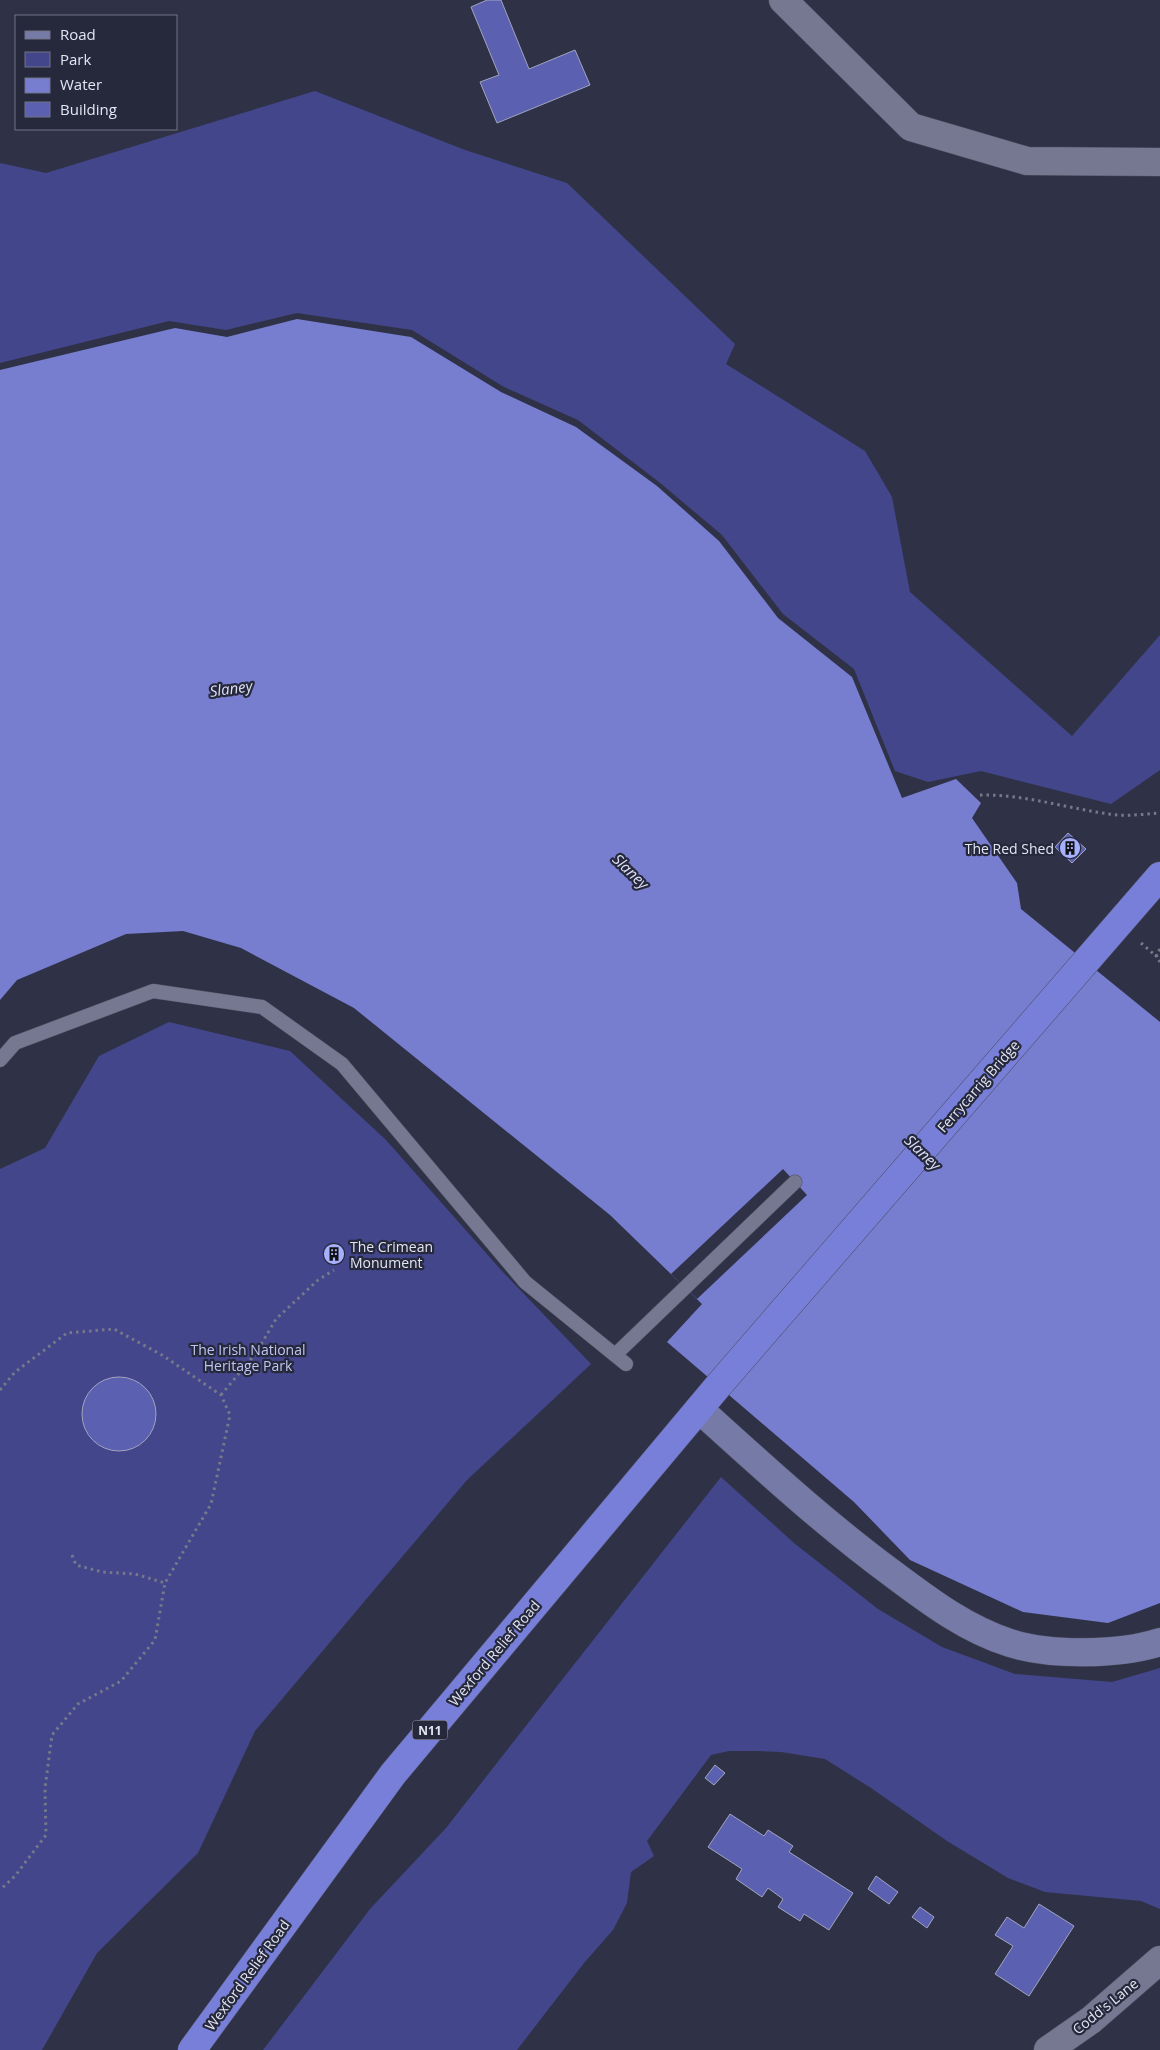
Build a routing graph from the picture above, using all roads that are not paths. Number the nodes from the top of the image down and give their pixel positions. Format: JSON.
{"nodes":[{"id":1,"x":783,"y":0,"type":"edge"},
{"id":2,"x":1160,"y":162,"type":"edge"},
{"id":3,"x":1160,"y":876,"type":"edge"},
{"id":4,"x":0,"y":1060,"type":"edge"},
{"id":5,"x":795,"y":1182,"type":"dead end"},
{"id":6,"x":615,"y":1355,"type":"junction"},
{"id":7,"x":626,"y":1364,"type":"dead end"},
{"id":8,"x":718,"y":1386,"type":"joint"},
{"id":9,"x":700,"y":1409,"type":"junction"},
{"id":10,"x":1160,"y":1642,"type":"edge"},
{"id":11,"x":1160,"y":1960,"type":"edge"},
{"id":12,"x":192,"y":2050,"type":"edge"},
{"id":13,"x":1048,"y":2050,"type":"edge"}],
"edges":[{"from":1,"to":2,"type":"street"},
{"from":3,"to":8,"type":"highway","name":"Ferrycarrig Bridge","number":"N11"},
{"from":4,"to":6,"type":"lane"},
{"from":5,"to":6,"type":"lane"},
{"from":6,"to":7,"type":"lane"},
{"from":8,"to":9,"type":"highway","name":"Wexford Relief Road","number":"N11"},
{"from":9,"to":10,"type":"main road"},
{"from":9,"to":12,"type":"highway","name":"Wexford Relief Road","number":"N11"},
{"from":11,"to":13,"type":"street","name":"Codd's Lane"}]}
